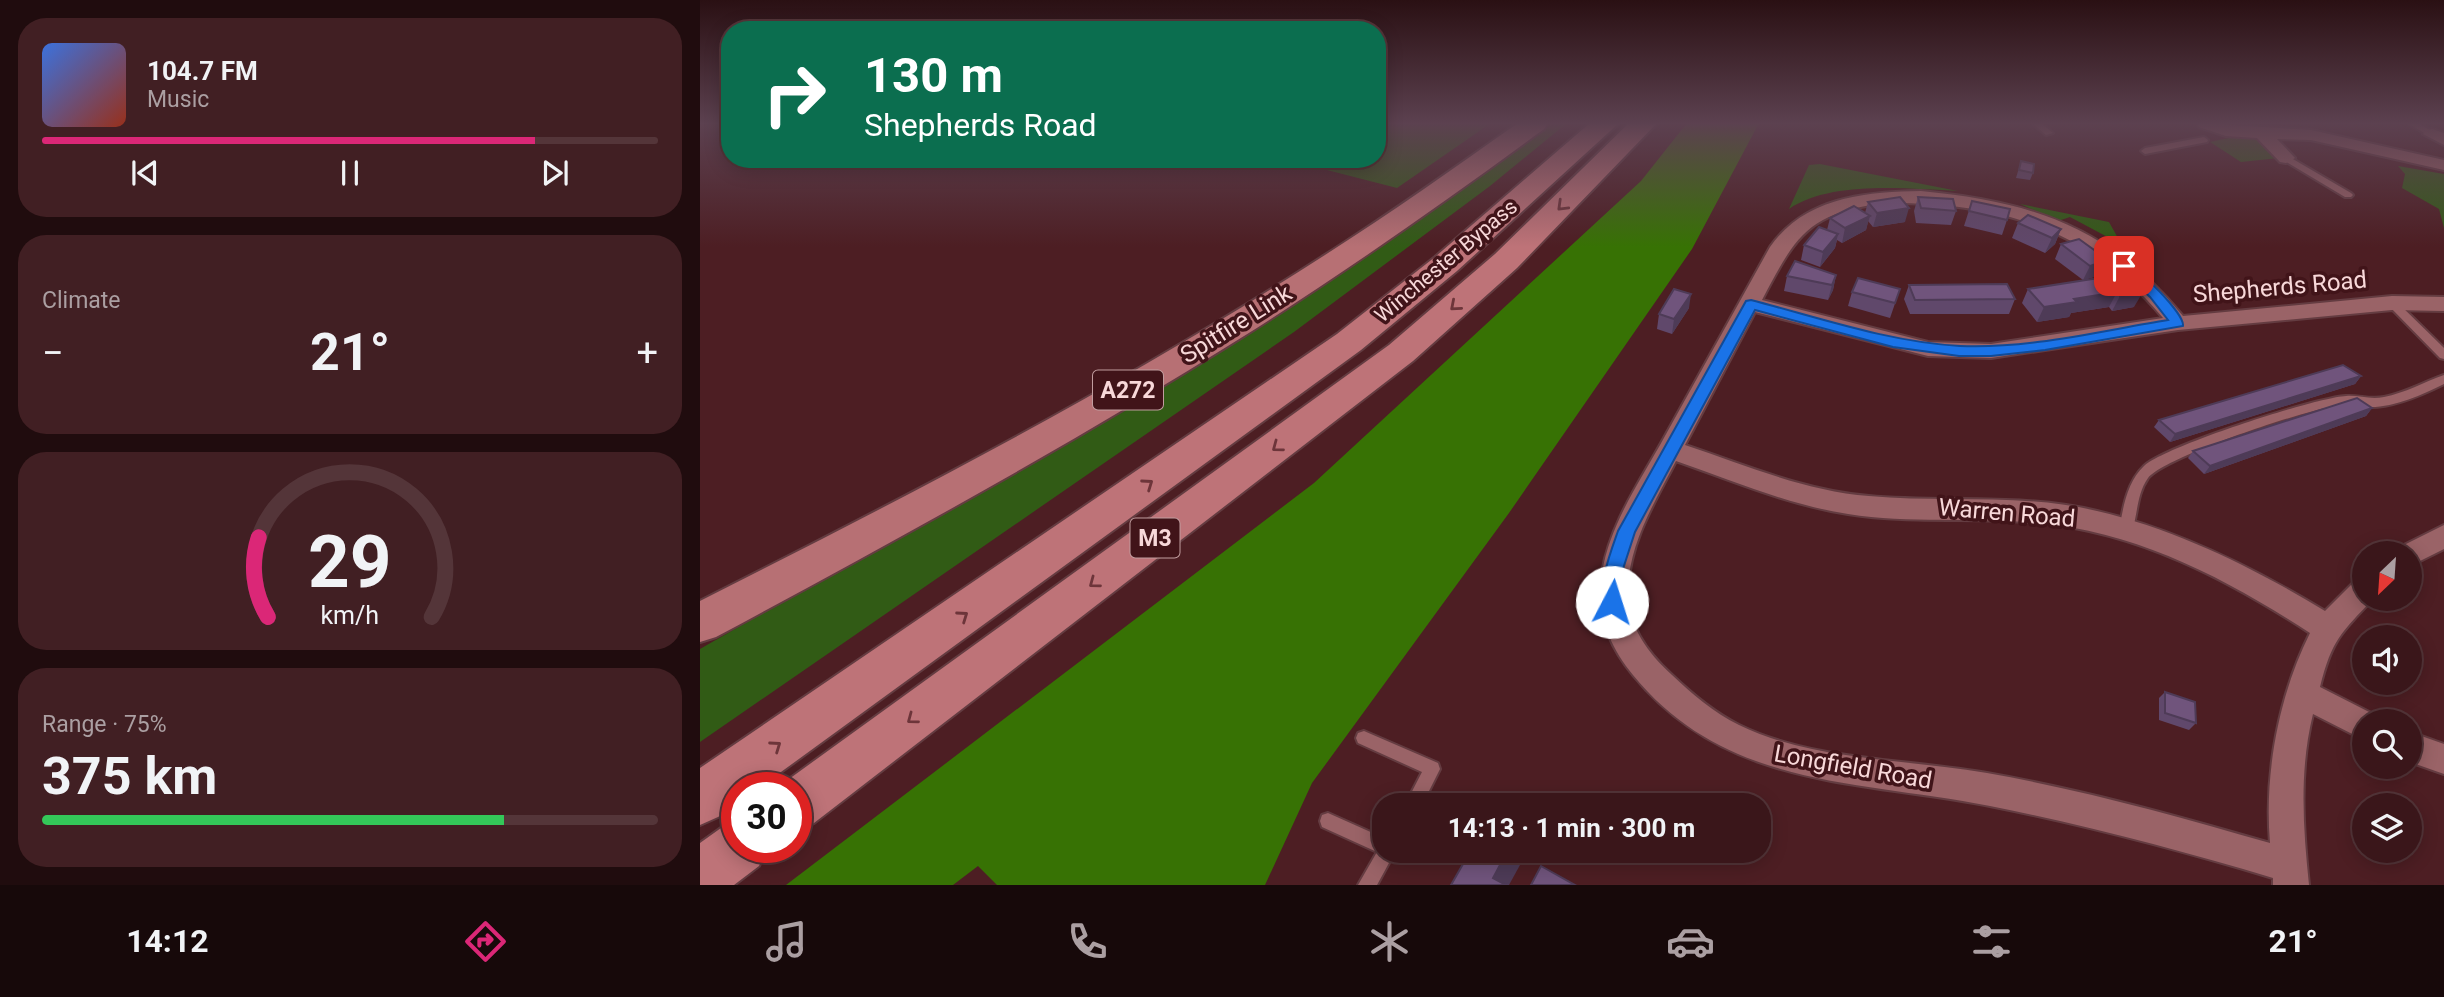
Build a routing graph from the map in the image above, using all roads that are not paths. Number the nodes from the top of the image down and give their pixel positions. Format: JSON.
{"nodes":[{"id":1,"x":1477,"y":164,"type":"edge"},
{"id":2,"x":1559,"y":164,"type":"edge"},
{"id":3,"x":1603,"y":164,"type":"edge"},
{"id":4,"x":2297,"y":164,"type":"edge"},
{"id":5,"x":2348,"y":195,"type":"dead end"},
{"id":6,"x":2392,"y":303,"type":"junction"},
{"id":7,"x":1751,"y":304,"type":"junction"},
{"id":8,"x":2444,"y":304,"type":"edge"},
{"id":9,"x":2178,"y":323,"type":"junction"},
{"id":10,"x":2444,"y":355,"type":"edge"},
{"id":11,"x":2444,"y":379,"type":"edge"},
{"id":12,"x":1671,"y":450,"type":"junction"},
{"id":13,"x":2126,"y":530,"type":"junction"},
{"id":14,"x":2444,"y":536,"type":"edge"},
{"id":15,"x":2422,"y":548,"type":"edge"},
{"id":16,"x":2352,"y":602,"type":"edge"},
{"id":17,"x":700,"y":623,"type":"edge"},
{"id":18,"x":2327,"y":628,"type":"junction"},
{"id":19,"x":2304,"y":693,"type":"junction"},
{"id":20,"x":2352,"y":719,"type":"edge"},
{"id":21,"x":1364,"y":738,"type":"dead end"},
{"id":22,"x":2422,"y":751,"type":"edge"},
{"id":23,"x":2444,"y":759,"type":"edge"},
{"id":24,"x":812,"y":793,"type":"edge"},
{"id":25,"x":1419,"y":793,"type":"edge"},
{"id":26,"x":700,"y":799,"type":"edge"},
{"id":27,"x":1328,"y":821,"type":"dead end"},
{"id":28,"x":1372,"y":841,"type":"edge"},
{"id":29,"x":721,"y":861,"type":"edge"},
{"id":30,"x":1380,"y":863,"type":"edge"},
{"id":31,"x":2290,"y":875,"type":"edge"},
{"id":32,"x":700,"y":877,"type":"edge"},
{"id":33,"x":1367,"y":885,"type":"edge"}],
"edges":[{"from":1,"to":17,"type":"highway","name":"Spitfire Link","number":"A272"},
{"from":26,"to":2,"type":"highway","name":"Winchester Bypass","number":"M3","one_way":true},
{"from":3,"to":24,"type":"highway","name":"Winchester Bypass","number":"M3","one_way":true},
{"from":4,"to":5,"type":"lane"},
{"from":6,"to":8,"type":"street","name":"Shepherds Road"},
{"from":6,"to":9,"type":"street","name":"Shepherds Road"},
{"from":6,"to":10,"type":"lane"},
{"from":7,"to":9,"type":"street","name":"Shepherds Road"},
{"from":7,"to":9,"type":"street","name":"Longfield Road"},
{"from":7,"to":12,"type":"street","name":"Longfield Road"},
{"from":11,"to":13,"type":"lane"},
{"from":12,"to":13,"type":"street","name":"Warren Road"},
{"from":12,"to":31,"type":"street","name":"Longfield Road"},
{"from":13,"to":18,"type":"street","name":"Warren Road"},
{"from":14,"to":15,"type":"street"},
{"from":16,"to":18,"type":"street"},
{"from":18,"to":19,"type":"street"},
{"from":19,"to":20,"type":"street"},
{"from":19,"to":31,"type":"street"},
{"from":21,"to":25,"type":"lane"},
{"from":22,"to":23,"type":"street"},
{"from":27,"to":28,"type":"lane"},
{"from":29,"to":32,"type":"highway"},
{"from":30,"to":33,"type":"lane"}]}
